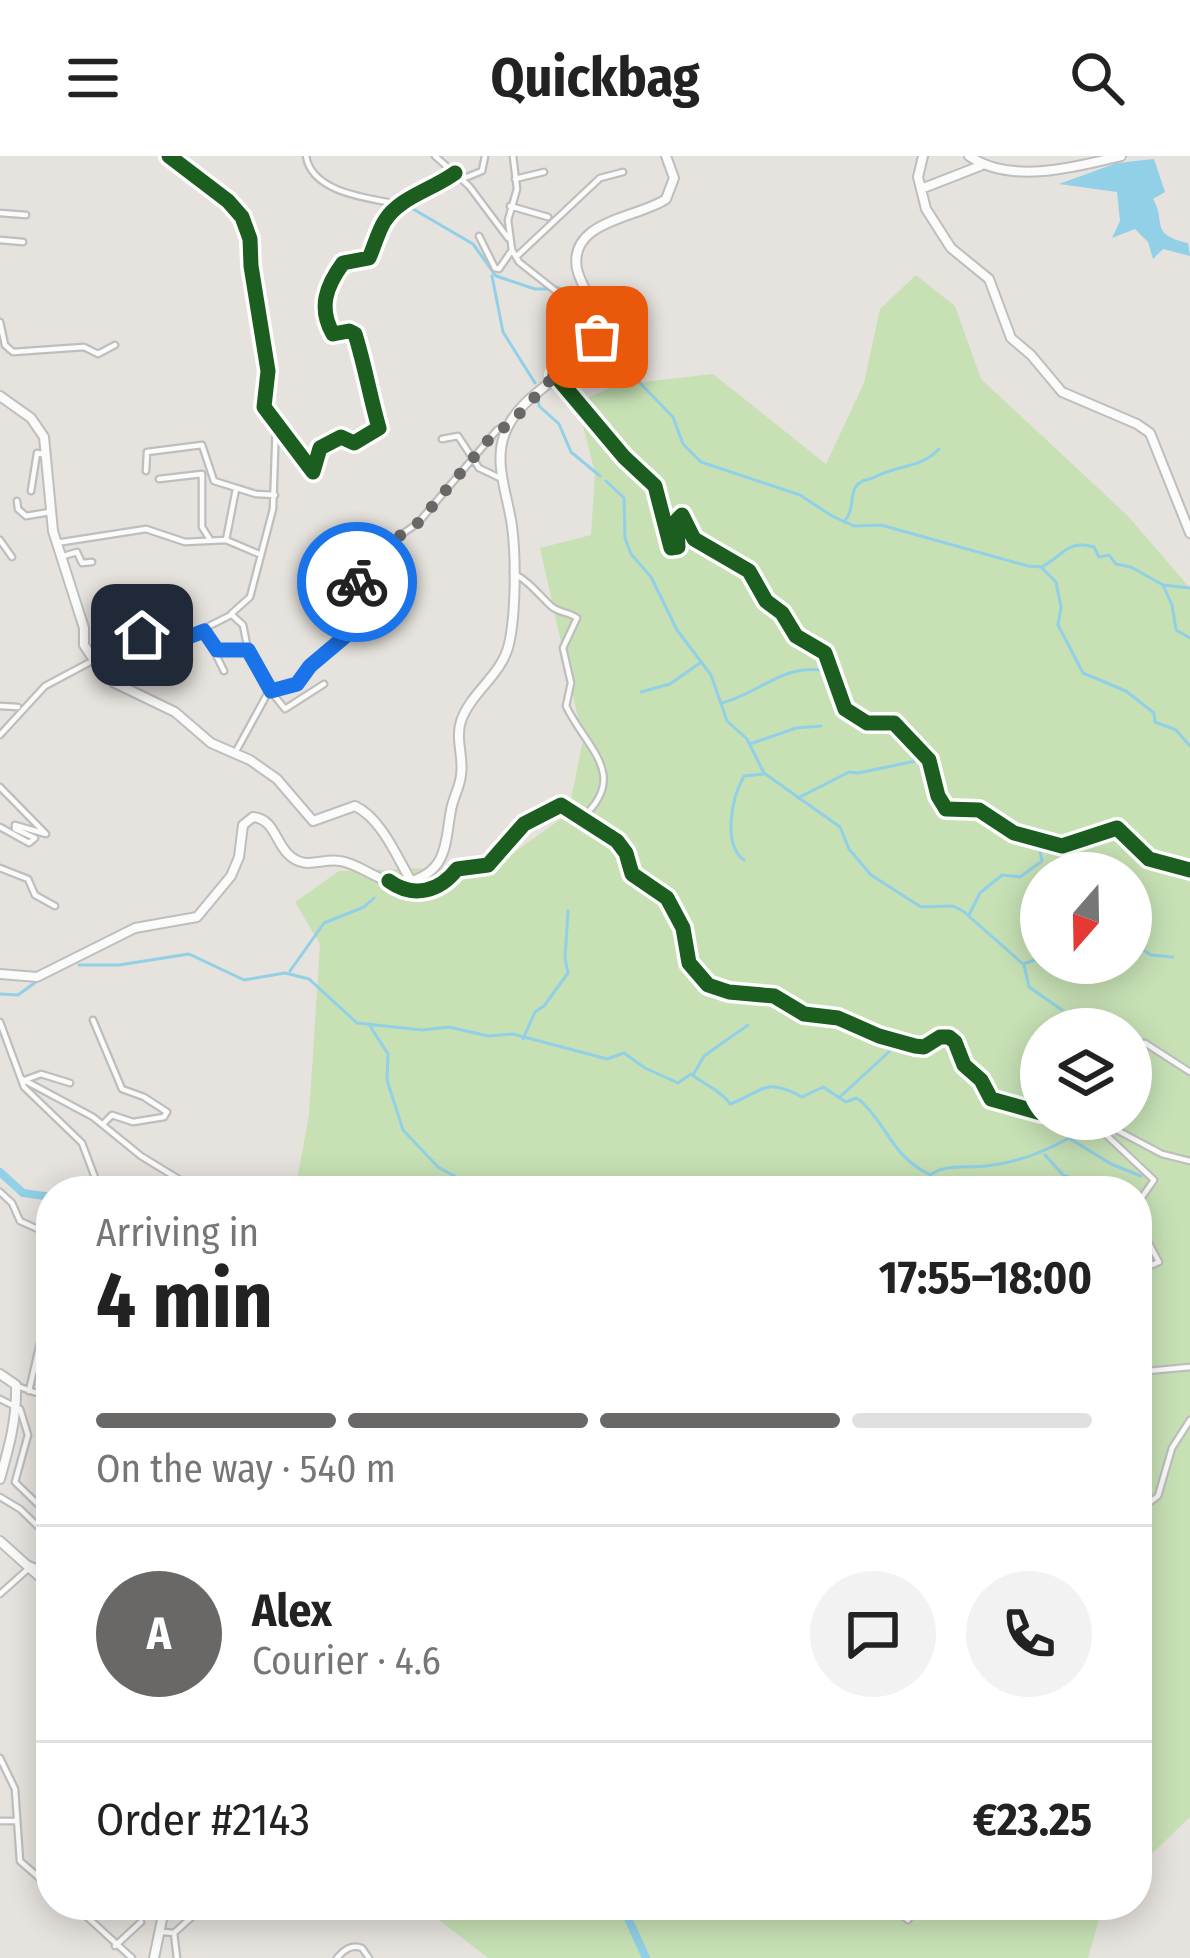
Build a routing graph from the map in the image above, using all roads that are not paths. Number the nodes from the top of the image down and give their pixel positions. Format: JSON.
{"nodes":[{"id":1,"x":169,"y":156,"type":"edge"},
{"id":2,"x":306,"y":156,"type":"edge"},
{"id":3,"x":435,"y":156,"type":"edge"},
{"id":4,"x":485,"y":156,"type":"edge"},
{"id":5,"x":513,"y":156,"type":"edge"},
{"id":6,"x":666,"y":156,"type":"edge"},
{"id":7,"x":923,"y":156,"type":"edge"},
{"id":8,"x":966,"y":156,"type":"edge"},
{"id":9,"x":982,"y":156,"type":"edge"},
{"id":10,"x":1121,"y":156,"type":"edge"},
{"id":11,"x":990,"y":167,"type":"junction"},
{"id":12,"x":963,"y":170,"type":"junction"},
{"id":13,"x":1048,"y":170,"type":"junction"},
{"id":14,"x":455,"y":172,"type":"junction"},
{"id":15,"x":544,"y":172,"type":"dead end"},
{"id":16,"x":623,"y":172,"type":"dead end"},
{"id":17,"x":462,"y":179,"type":"junction"},
{"id":18,"x":515,"y":179,"type":"junction"},
{"id":19,"x":921,"y":189,"type":"junction"},
{"id":20,"x":398,"y":206,"type":"junction"},
{"id":21,"x":510,"y":206,"type":"junction"},
{"id":22,"x":0,"y":213,"type":"edge"},
{"id":23,"x":26,"y":215,"type":"dead end"},
{"id":24,"x":548,"y":217,"type":"dead end"},
{"id":25,"x":478,"y":236,"type":"dead end"},
{"id":26,"x":0,"y":240,"type":"edge"},
{"id":27,"x":23,"y":242,"type":"dead end"},
{"id":28,"x":513,"y":250,"type":"junction"},
{"id":29,"x":0,"y":322,"type":"edge"},
{"id":30,"x":596,"y":341,"type":"junction"},
{"id":31,"x":115,"y":345,"type":"dead end"},
{"id":32,"x":555,"y":375,"type":"junction"},
{"id":33,"x":0,"y":396,"type":"edge"},
{"id":34,"x":276,"y":422,"type":"junction"},
{"id":35,"x":508,"y":426,"type":"junction"},
{"id":36,"x":442,"y":439,"type":"dead end"},
{"id":37,"x":46,"y":454,"type":"junction"},
{"id":38,"x":472,"y":459,"type":"junction"},
{"id":39,"x":146,"y":472,"type":"dead end"},
{"id":40,"x":159,"y":478,"type":"dead end"},
{"id":41,"x":504,"y":480,"type":"junction"},
{"id":42,"x":236,"y":489,"type":"junction"},
{"id":43,"x":31,"y":491,"type":"dead end"},
{"id":44,"x":275,"y":495,"type":"junction"},
{"id":45,"x":17,"y":502,"type":"dead end"},
{"id":46,"x":50,"y":512,"type":"junction"},
{"id":47,"x":1190,"y":532,"type":"edge"},
{"id":48,"x":209,"y":538,"type":"junction"},
{"id":49,"x":0,"y":540,"type":"edge"},
{"id":50,"x":226,"y":540,"type":"junction"},
{"id":51,"x":56,"y":543,"type":"junction"},
{"id":52,"x":259,"y":554,"type":"junction"},
{"id":53,"x":11,"y":557,"type":"dead end"},
{"id":54,"x":61,"y":557,"type":"junction"},
{"id":55,"x":92,"y":562,"type":"dead end"},
{"id":56,"x":512,"y":572,"type":"junction"},
{"id":57,"x":231,"y":614,"type":"junction"},
{"id":58,"x":204,"y":631,"type":"junction"},
{"id":59,"x":217,"y":650,"type":"junction"},
{"id":60,"x":248,"y":650,"type":"junction"},
{"id":61,"x":96,"y":659,"type":"junction"},
{"id":62,"x":224,"y":671,"type":"dead end"},
{"id":63,"x":323,"y":684,"type":"dead end"},
{"id":64,"x":270,"y":690,"type":"junction"},
{"id":65,"x":0,"y":706,"type":"edge"},
{"id":66,"x":22,"y":707,"type":"junction"},
{"id":67,"x":0,"y":735,"type":"edge"},
{"id":68,"x":235,"y":753,"type":"junction"},
{"id":69,"x":0,"y":787,"type":"edge"},
{"id":70,"x":582,"y":818,"type":"junction"},
{"id":71,"x":0,"y":827,"type":"edge"},
{"id":72,"x":0,"y":868,"type":"edge"},
{"id":73,"x":1190,"y":870,"type":"edge"},
{"id":74,"x":388,"y":880,"type":"junction"},
{"id":75,"x":412,"y":881,"type":"junction"},
{"id":76,"x":55,"y":906,"type":"dead end"},
{"id":77,"x":2,"y":974,"type":"edge"},
{"id":78,"x":93,"y":1020,"type":"dead end"},
{"id":79,"x":0,"y":1022,"type":"edge"},
{"id":80,"x":1152,"y":1046,"type":"edge"},
{"id":81,"x":1190,"y":1072,"type":"edge"},
{"id":82,"x":24,"y":1080,"type":"junction"},
{"id":83,"x":70,"y":1083,"type":"dead end"},
{"id":84,"x":1020,"y":1105,"type":"edge"},
{"id":85,"x":103,"y":1124,"type":"junction"},
{"id":86,"x":1112,"y":1140,"type":"edge"},
{"id":87,"x":1136,"y":1140,"type":"edge"},
{"id":88,"x":1190,"y":1161,"type":"edge"},
{"id":89,"x":94,"y":1176,"type":"edge"},
{"id":90,"x":174,"y":1176,"type":"edge"},
{"id":91,"x":1151,"y":1176,"type":"edge"},
{"id":92,"x":0,"y":1192,"type":"edge"},
{"id":93,"x":36,"y":1228,"type":"edge"},
{"id":94,"x":36,"y":1360,"type":"edge"},
{"id":95,"x":1190,"y":1367,"type":"edge"},
{"id":96,"x":1152,"y":1371,"type":"edge"},
{"id":97,"x":0,"y":1374,"type":"edge"},
{"id":98,"x":16,"y":1385,"type":"junction"},
{"id":99,"x":29,"y":1390,"type":"junction"},
{"id":100,"x":36,"y":1393,"type":"edge"},
{"id":101,"x":0,"y":1399,"type":"edge"},
{"id":102,"x":16,"y":1406,"type":"junction"},
{"id":103,"x":1190,"y":1420,"type":"edge"},
{"id":104,"x":0,"y":1479,"type":"edge"},
{"id":105,"x":0,"y":1497,"type":"edge"},
{"id":106,"x":1152,"y":1501,"type":"edge"},
{"id":107,"x":36,"y":1502,"type":"edge"},
{"id":108,"x":36,"y":1524,"type":"edge"},
{"id":109,"x":0,"y":1540,"type":"edge"},
{"id":110,"x":25,"y":1566,"type":"junction"},
{"id":111,"x":36,"y":1569,"type":"edge"},
{"id":112,"x":36,"y":1575,"type":"edge"},
{"id":113,"x":0,"y":1594,"type":"edge"},
{"id":114,"x":0,"y":1758,"type":"edge"},
{"id":115,"x":0,"y":1821,"type":"edge"},
{"id":116,"x":17,"y":1821,"type":"junction"},
{"id":117,"x":36,"y":1875,"type":"edge"},
{"id":118,"x":89,"y":1920,"type":"edge"},
{"id":119,"x":162,"y":1920,"type":"edge"},
{"id":120,"x":188,"y":1920,"type":"edge"},
{"id":121,"x":141,"y":1922,"type":"dead end"},
{"id":122,"x":160,"y":1932,"type":"junction"},
{"id":123,"x":174,"y":1933,"type":"junction"},
{"id":124,"x":115,"y":1946,"type":"junction"},
{"id":125,"x":132,"y":1958,"type":"edge"},
{"id":126,"x":154,"y":1958,"type":"edge"},
{"id":127,"x":177,"y":1958,"type":"edge"},
{"id":128,"x":337,"y":1958,"type":"edge"},
{"id":129,"x":369,"y":1958,"type":"edge"}],
"edges":[{"from":1,"to":34,"type":"street"},
{"from":2,"to":20,"type":"street"},
{"from":3,"to":14,"type":"street"},
{"from":4,"to":17,"type":"street"},
{"from":5,"to":18,"type":"street"},
{"from":6,"to":30,"type":"main road"},
{"from":7,"to":19,"type":"main road"},
{"from":8,"to":11,"type":"main road"},
{"from":8,"to":12,"type":"main road"},
{"from":9,"to":13,"type":"main road"},
{"from":10,"to":13,"type":"main road"},
{"from":11,"to":12,"type":"main road"},
{"from":11,"to":13,"type":"main road"},
{"from":12,"to":19,"type":"main road"},
{"from":14,"to":17,"type":"street"},
{"from":14,"to":20,"type":"street"},
{"from":15,"to":18,"type":"street"},
{"from":16,"to":28,"type":"street"},
{"from":17,"to":28,"type":"street"},
{"from":18,"to":21,"type":"street"},
{"from":19,"to":47,"type":"main road"},
{"from":20,"to":34,"type":"street"},
{"from":21,"to":24,"type":"street"},
{"from":21,"to":28,"type":"street"},
{"from":22,"to":23,"type":"street"},
{"from":25,"to":28,"type":"street"},
{"from":26,"to":27,"type":"street"},
{"from":28,"to":30,"type":"street"},
{"from":29,"to":31,"type":"street"},
{"from":30,"to":32,"type":"main road"},
{"from":32,"to":35,"type":"main road"},
{"from":32,"to":73,"type":"street"},
{"from":33,"to":37,"type":"main road"},
{"from":34,"to":44,"type":"street"},
{"from":35,"to":38,"type":"street"},
{"from":35,"to":41,"type":"main road"},
{"from":36,"to":38,"type":"street"},
{"from":37,"to":43,"type":"street"},
{"from":37,"to":46,"type":"main road"},
{"from":38,"to":41,"type":"street"},
{"from":38,"to":64,"type":"street"},
{"from":39,"to":42,"type":"street"},
{"from":40,"to":48,"type":"street"},
{"from":41,"to":56,"type":"main road"},
{"from":42,"to":44,"type":"street"},
{"from":42,"to":50,"type":"street"},
{"from":44,"to":52,"type":"street"},
{"from":45,"to":46,"type":"street"},
{"from":46,"to":51,"type":"main road"},
{"from":48,"to":50,"type":"street"},
{"from":48,"to":51,"type":"street"},
{"from":49,"to":53,"type":"street"},
{"from":50,"to":52,"type":"street"},
{"from":51,"to":54,"type":"main road"},
{"from":52,"to":57,"type":"street"},
{"from":54,"to":55,"type":"street"},
{"from":54,"to":61,"type":"main road"},
{"from":56,"to":70,"type":"street"},
{"from":56,"to":75,"type":"main road"},
{"from":57,"to":58,"type":"street"},
{"from":57,"to":60,"type":"street"},
{"from":58,"to":59,"type":"street"},
{"from":58,"to":61,"type":"street"},
{"from":59,"to":60,"type":"street"},
{"from":59,"to":62,"type":"street"},
{"from":60,"to":64,"type":"street"},
{"from":61,"to":66,"type":"street"},
{"from":61,"to":68,"type":"main road"},
{"from":63,"to":64,"type":"street"},
{"from":64,"to":68,"type":"street"},
{"from":65,"to":66,"type":"street"},
{"from":66,"to":67,"type":"street"},
{"from":68,"to":75,"type":"main road"},
{"from":69,"to":71,"type":"street"},
{"from":70,"to":74,"type":"street"},
{"from":70,"to":84,"type":"street"},
{"from":72,"to":76,"type":"street"},
{"from":74,"to":75,"type":"main road"},
{"from":74,"to":77,"type":"main road"},
{"from":78,"to":85,"type":"street"},
{"from":79,"to":82,"type":"street"},
{"from":80,"to":81,"type":"street"},
{"from":82,"to":83,"type":"street"},
{"from":82,"to":85,"type":"street"},
{"from":82,"to":89,"type":"street"},
{"from":85,"to":90,"type":"street"},
{"from":86,"to":91,"type":"street"},
{"from":87,"to":88,"type":"street"},
{"from":92,"to":93,"type":"street"},
{"from":94,"to":99,"type":"street"},
{"from":95,"to":96,"type":"street"},
{"from":97,"to":98,"type":"main road"},
{"from":98,"to":99,"type":"street"},
{"from":98,"to":102,"type":"main road"},
{"from":99,"to":100,"type":"street"},
{"from":101,"to":102,"type":"street"},
{"from":102,"to":104,"type":"main road"},
{"from":102,"to":107,"type":"street"},
{"from":103,"to":106,"type":"street"},
{"from":105,"to":108,"type":"street"},
{"from":109,"to":110,"type":"main road"},
{"from":110,"to":111,"type":"street"},
{"from":110,"to":112,"type":"main road"},
{"from":110,"to":113,"type":"street"},
{"from":114,"to":116,"type":"street"},
{"from":115,"to":116,"type":"street"},
{"from":116,"to":117,"type":"street"},
{"from":118,"to":124,"type":"street"},
{"from":119,"to":122,"type":"main road"},
{"from":120,"to":123,"type":"street"},
{"from":121,"to":124,"type":"street"},
{"from":122,"to":123,"type":"street"},
{"from":122,"to":126,"type":"main road"},
{"from":123,"to":127,"type":"street"},
{"from":124,"to":125,"type":"street"},
{"from":128,"to":129,"type":"street"}]}
